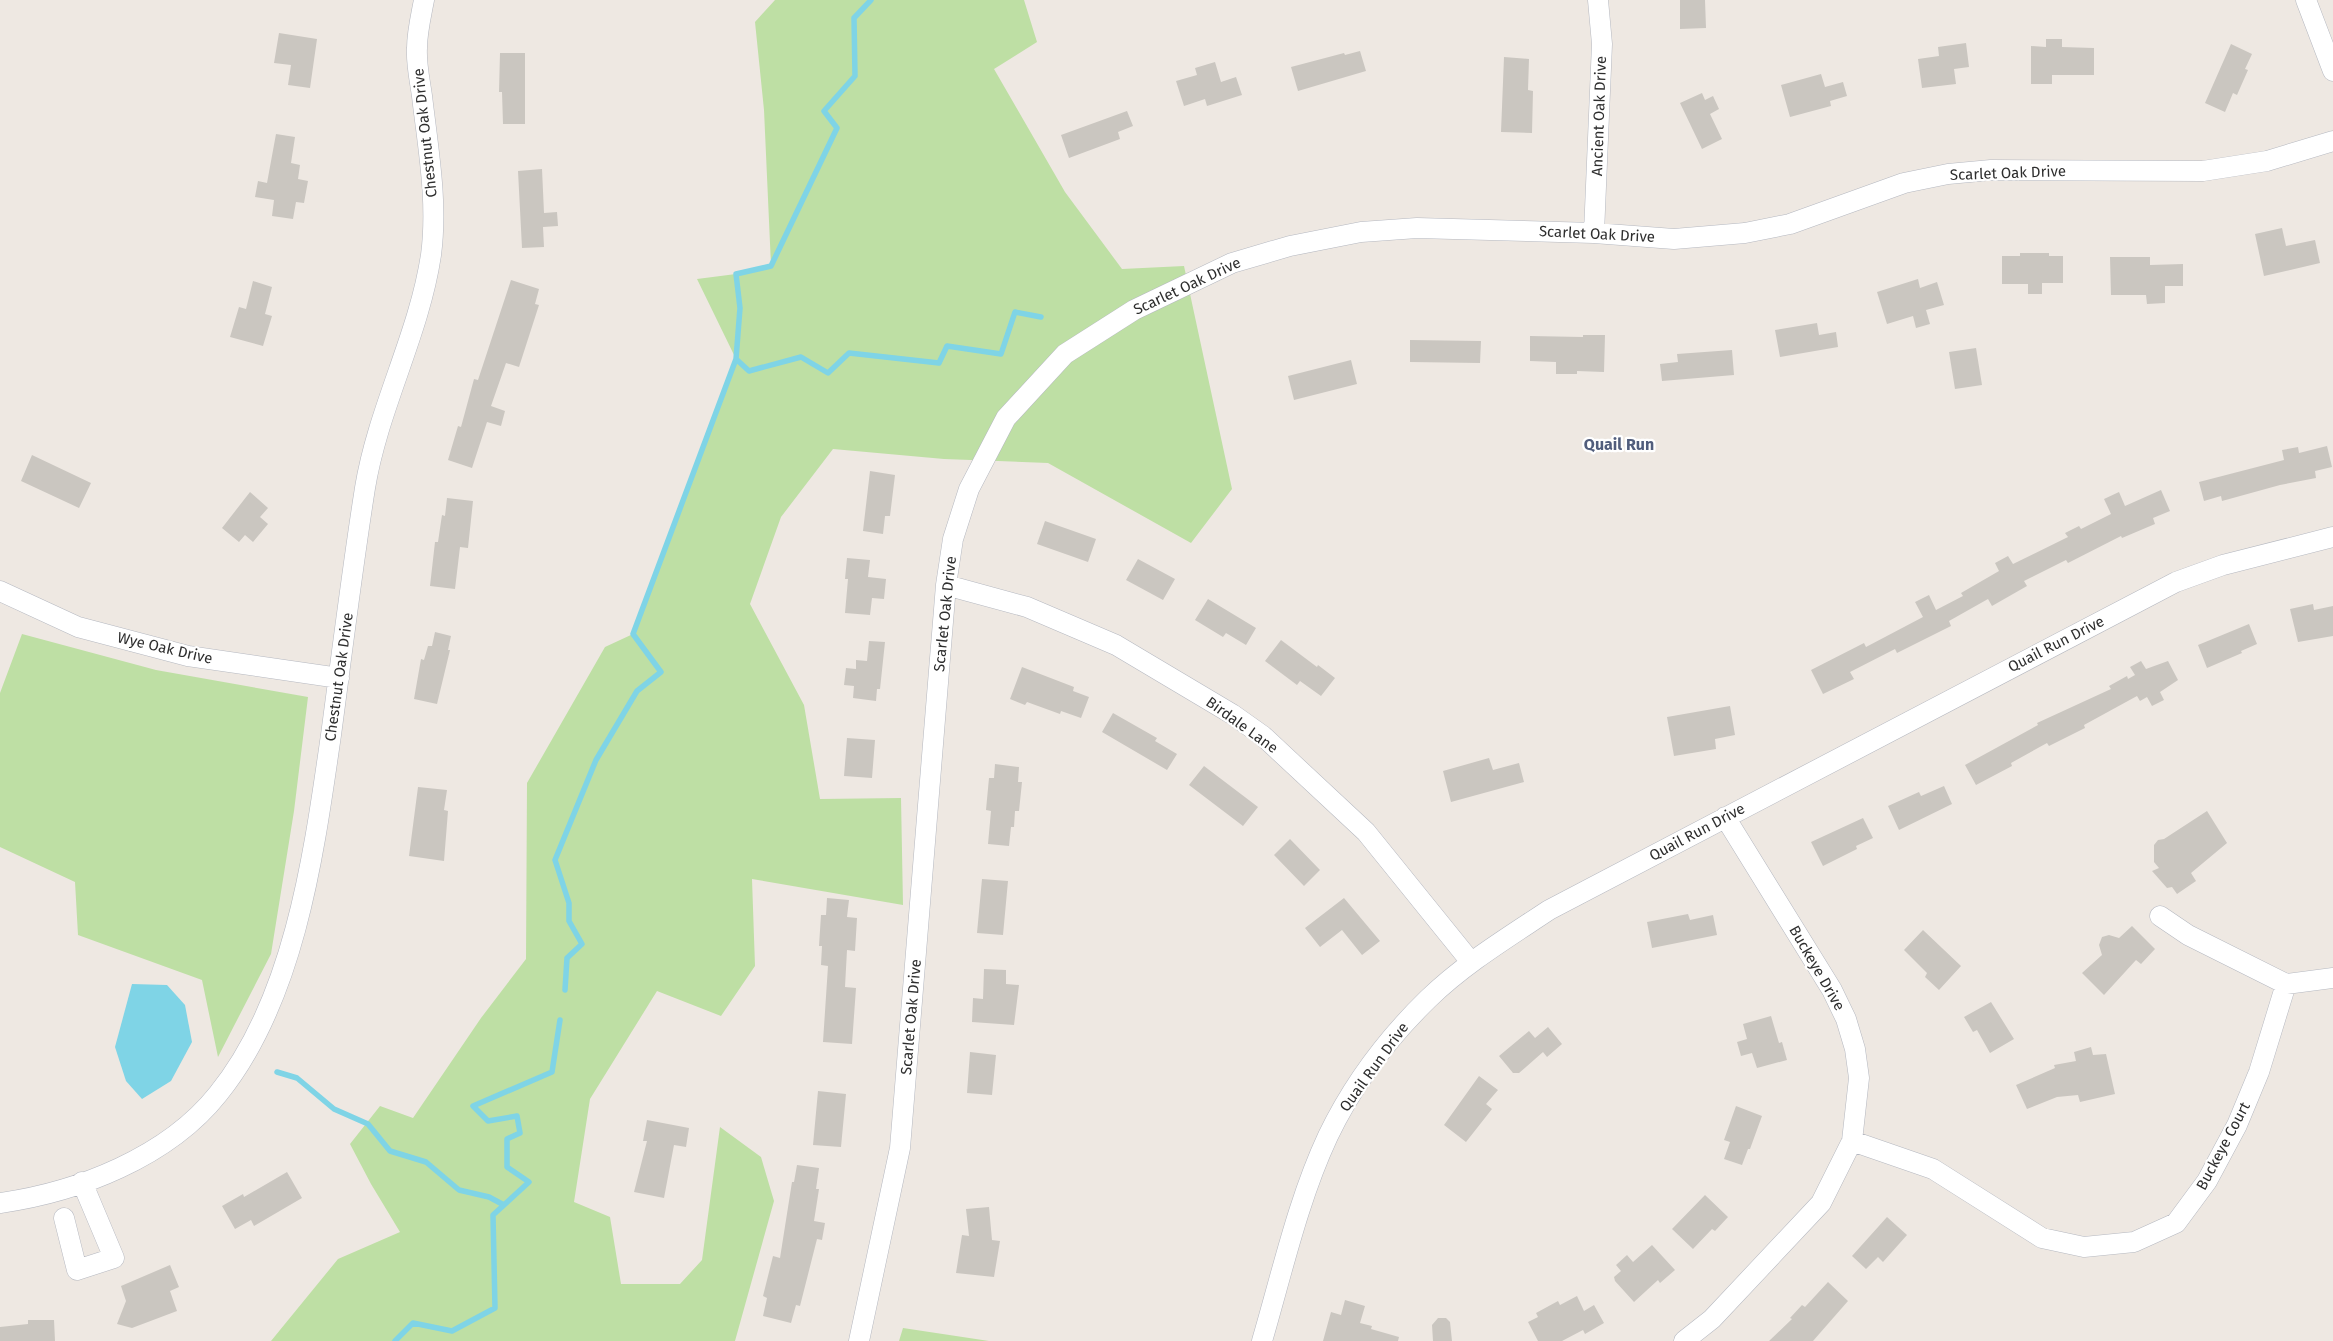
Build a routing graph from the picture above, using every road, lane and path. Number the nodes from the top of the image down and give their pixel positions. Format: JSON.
{"nodes":[{"id":1,"x":424,"y":0,"type":"edge"},
{"id":2,"x":1598,"y":0,"type":"edge"},
{"id":3,"x":2306,"y":0,"type":"edge"},
{"id":4,"x":2333,"y":71,"type":"edge"},
{"id":5,"x":2333,"y":141,"type":"edge"},
{"id":6,"x":1594,"y":233,"type":"junction"},
{"id":7,"x":2333,"y":537,"type":"edge"},
{"id":8,"x":946,"y":585,"type":"junction"},
{"id":9,"x":0,"y":591,"type":"edge"},
{"id":10,"x":339,"y":678,"type":"junction"},
{"id":11,"x":1725,"y":816,"type":"junction"},
{"id":12,"x":2160,"y":916,"type":"dead end"},
{"id":13,"x":1471,"y":962,"type":"junction"},
{"id":14,"x":2333,"y":978,"type":"edge"},
{"id":15,"x":2286,"y":984,"type":"junction"},
{"id":16,"x":1852,"y":1141,"type":"junction"},
{"id":17,"x":82,"y":1182,"type":"junction"},
{"id":18,"x":0,"y":1203,"type":"edge"},
{"id":19,"x":64,"y":1218,"type":"dead end"},
{"id":20,"x":859,"y":1341,"type":"edge"},
{"id":21,"x":1262,"y":1341,"type":"edge"},
{"id":22,"x":1684,"y":1341,"type":"edge"}],
"edges":[{"from":1,"to":10,"type":"street","name":"Chestnut Oak Drive"},
{"from":2,"to":6,"type":"street","name":"Ancient Oak Drive"},
{"from":3,"to":4,"type":"street"},
{"from":5,"to":6,"type":"street","name":"Scarlet Oak Drive"},
{"from":6,"to":8,"type":"street","name":"Scarlet Oak Drive"},
{"from":7,"to":11,"type":"street","name":"Quail Run Drive"},
{"from":8,"to":13,"type":"street","name":"Birdale Lane"},
{"from":8,"to":20,"type":"street","name":"Scarlet Oak Drive"},
{"from":9,"to":10,"type":"street","name":"Wye Oak Drive"},
{"from":10,"to":17,"type":"street","name":"Chestnut Oak Drive"},
{"from":11,"to":13,"type":"street","name":"Quail Run Drive"},
{"from":11,"to":16,"type":"street","name":"Buckeye Drive"},
{"from":12,"to":15,"type":"street"},
{"from":13,"to":21,"type":"street","name":"Quail Run Drive"},
{"from":14,"to":15,"type":"street"},
{"from":15,"to":16,"type":"street","name":"Buckeye Court"},
{"from":16,"to":22,"type":"street","name":"Buckeye Drive"},
{"from":17,"to":18,"type":"street","name":"Chestnut Oak Drive"},
{"from":17,"to":19,"type":"street"}]}
